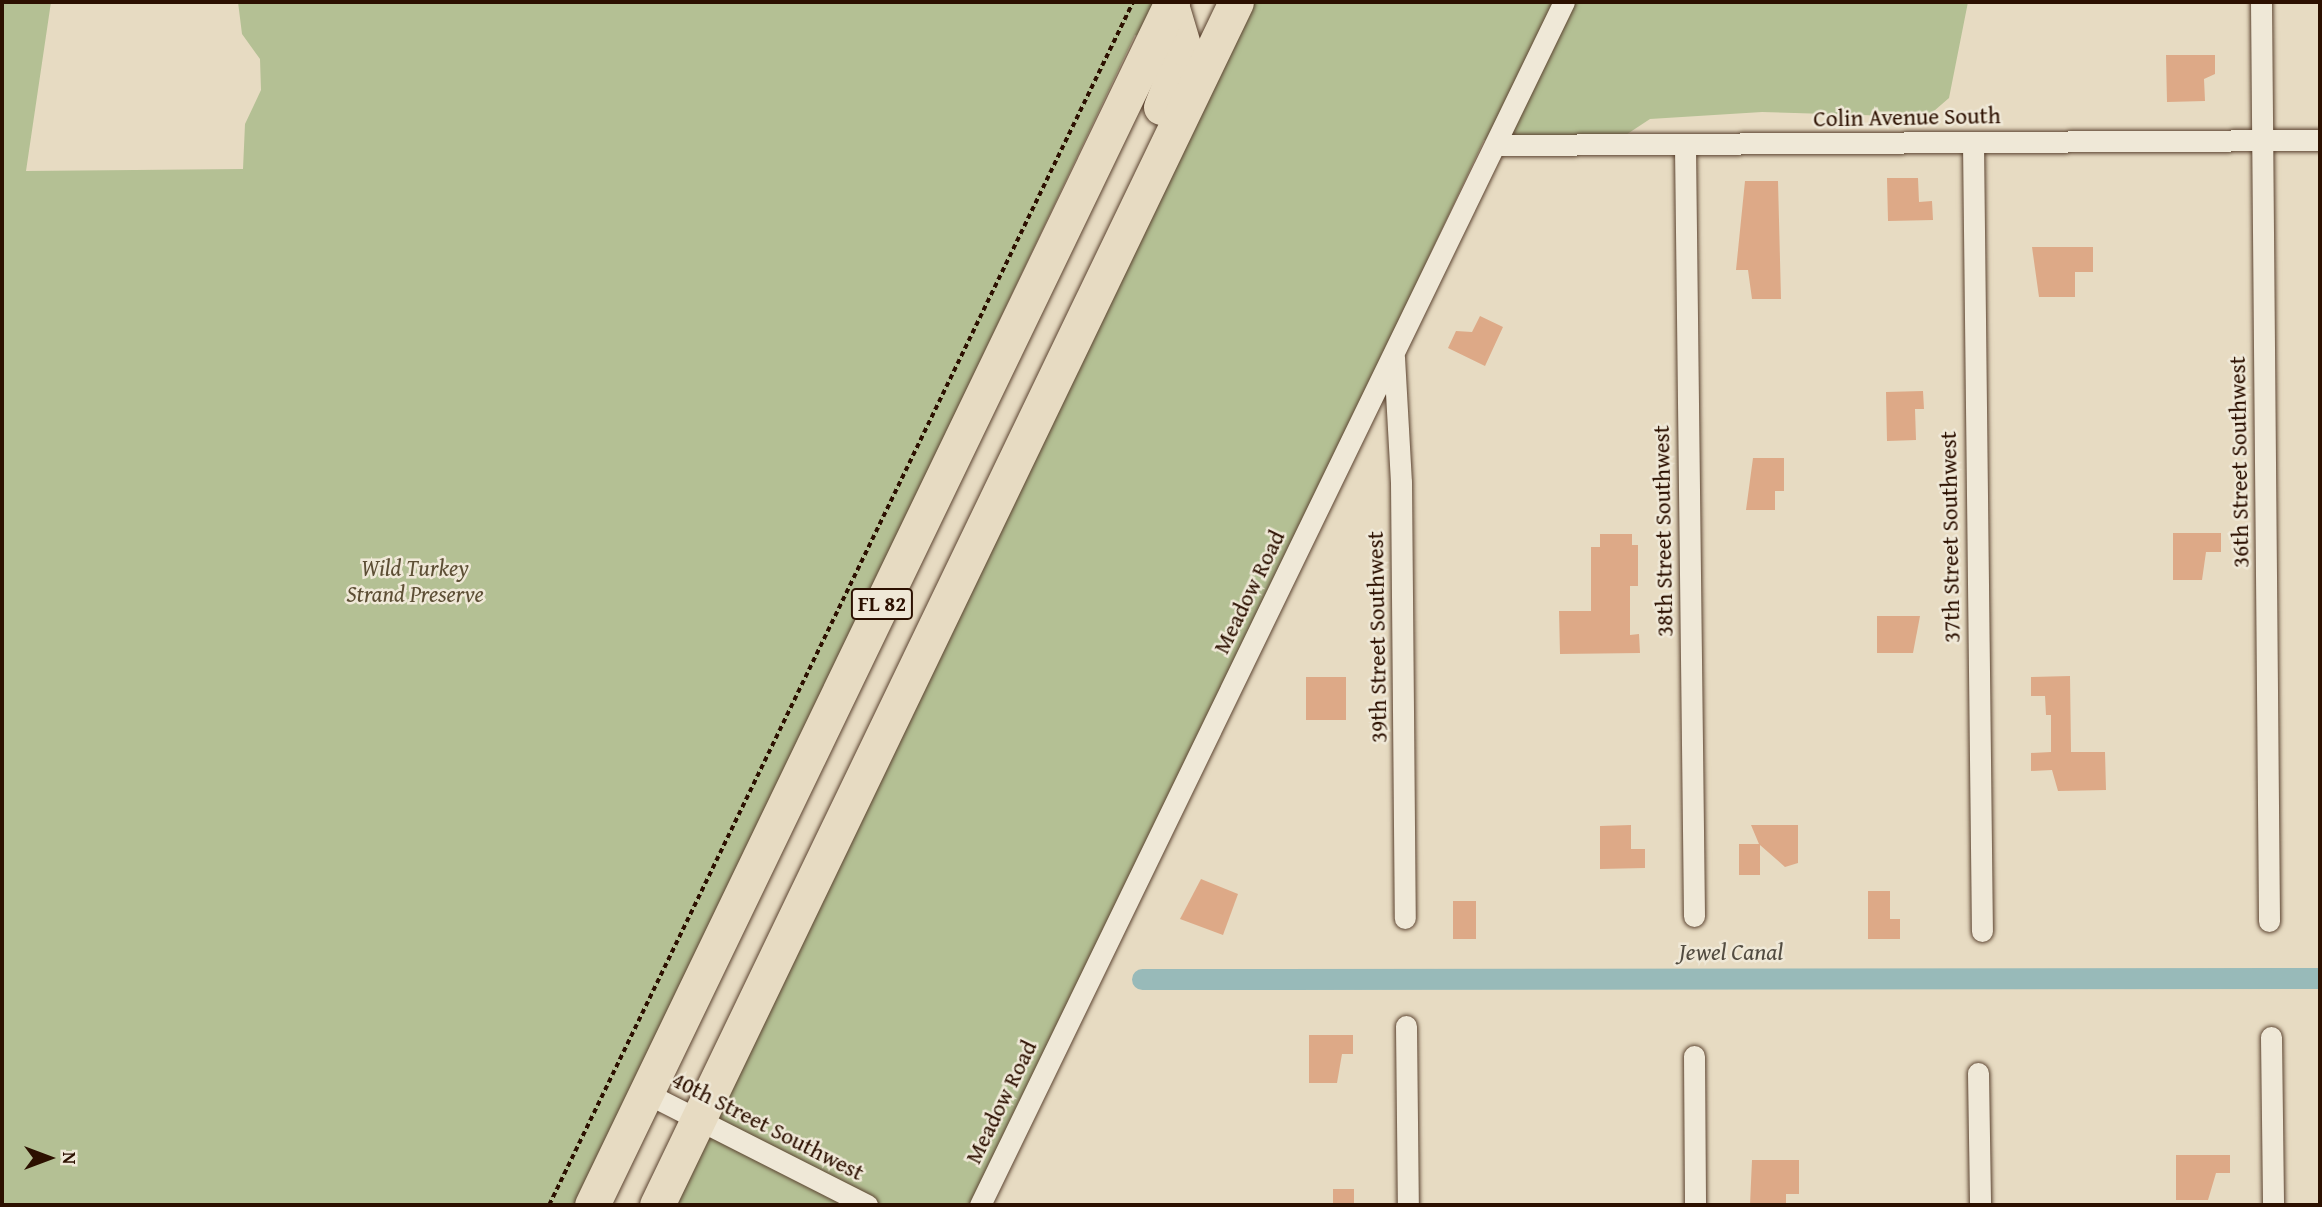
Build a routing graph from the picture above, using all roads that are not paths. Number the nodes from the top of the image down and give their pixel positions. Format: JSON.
{"nodes":[{"id":1,"x":1236,"y":2,"type":"edge"},
{"id":2,"x":1564,"y":2,"type":"edge"},
{"id":3,"x":2261,"y":2,"type":"edge"},
{"id":4,"x":1171,"y":3,"type":"edge"},
{"id":5,"x":2320,"y":139,"type":"edge"},
{"id":6,"x":2262,"y":140,"type":"junction"},
{"id":7,"x":1973,"y":142,"type":"junction"},
{"id":8,"x":1495,"y":145,"type":"junction"},
{"id":9,"x":1685,"y":146,"type":"junction"},
{"id":10,"x":1394,"y":355,"type":"junction"},
{"id":11,"x":1053,"y":384,"type":"junction"},
{"id":12,"x":1694,"y":916,"type":"dead end"},
{"id":13,"x":1405,"y":918,"type":"dead end"},
{"id":14,"x":2269,"y":921,"type":"dead end"},
{"id":15,"x":1982,"y":931,"type":"dead end"},
{"id":16,"x":1406,"y":1026,"type":"dead end"},
{"id":17,"x":2272,"y":1037,"type":"dead end"},
{"id":18,"x":1694,"y":1056,"type":"dead end"},
{"id":19,"x":1978,"y":1073,"type":"dead end"},
{"id":20,"x":646,"y":1093,"type":"junction"},
{"id":21,"x":698,"y":1119,"type":"junction"},
{"id":22,"x":592,"y":1205,"type":"edge"},
{"id":23,"x":657,"y":1205,"type":"edge"},
{"id":24,"x":867,"y":1205,"type":"edge"},
{"id":25,"x":981,"y":1205,"type":"edge"},
{"id":26,"x":1408,"y":1205,"type":"edge"},
{"id":27,"x":1695,"y":1205,"type":"edge"},
{"id":28,"x":1980,"y":1205,"type":"edge"},
{"id":29,"x":2273,"y":1205,"type":"edge"}],
"edges":[{"from":1,"to":11,"type":"highway","number":"FL 82"},
{"from":2,"to":8,"type":"street","name":"Meadow Road"},
{"from":3,"to":6,"type":"street","name":"36th Street Southwest"},
{"from":4,"to":11,"type":"highway"},
{"from":4,"to":20,"type":"highway","number":"FL 82"},
{"from":5,"to":6,"type":"street","name":"Colin Avenue South"},
{"from":6,"to":7,"type":"street","name":"Colin Avenue South"},
{"from":6,"to":14,"type":"street","name":"36th Street Southwest"},
{"from":7,"to":9,"type":"street","name":"Colin Avenue South"},
{"from":7,"to":15,"type":"street","name":"37th Street Southwest"},
{"from":8,"to":9,"type":"street","name":"Colin Avenue South"},
{"from":8,"to":10,"type":"street","name":"Meadow Road"},
{"from":9,"to":12,"type":"street","name":"38th Street Southwest"},
{"from":10,"to":13,"type":"street","name":"39th Street Southwest"},
{"from":10,"to":25,"type":"street","name":"Meadow Road"},
{"from":11,"to":21,"type":"highway","number":"FL 82"},
{"from":16,"to":26,"type":"street"},
{"from":17,"to":29,"type":"street"},
{"from":18,"to":27,"type":"street"},
{"from":19,"to":28,"type":"street"},
{"from":20,"to":21,"type":"street","name":"40th Street Southwest"},
{"from":20,"to":22,"type":"highway","number":"FL 82"},
{"from":21,"to":23,"type":"highway","number":"FL 82"},
{"from":21,"to":24,"type":"street","name":"40th Street Southwest"}]}
